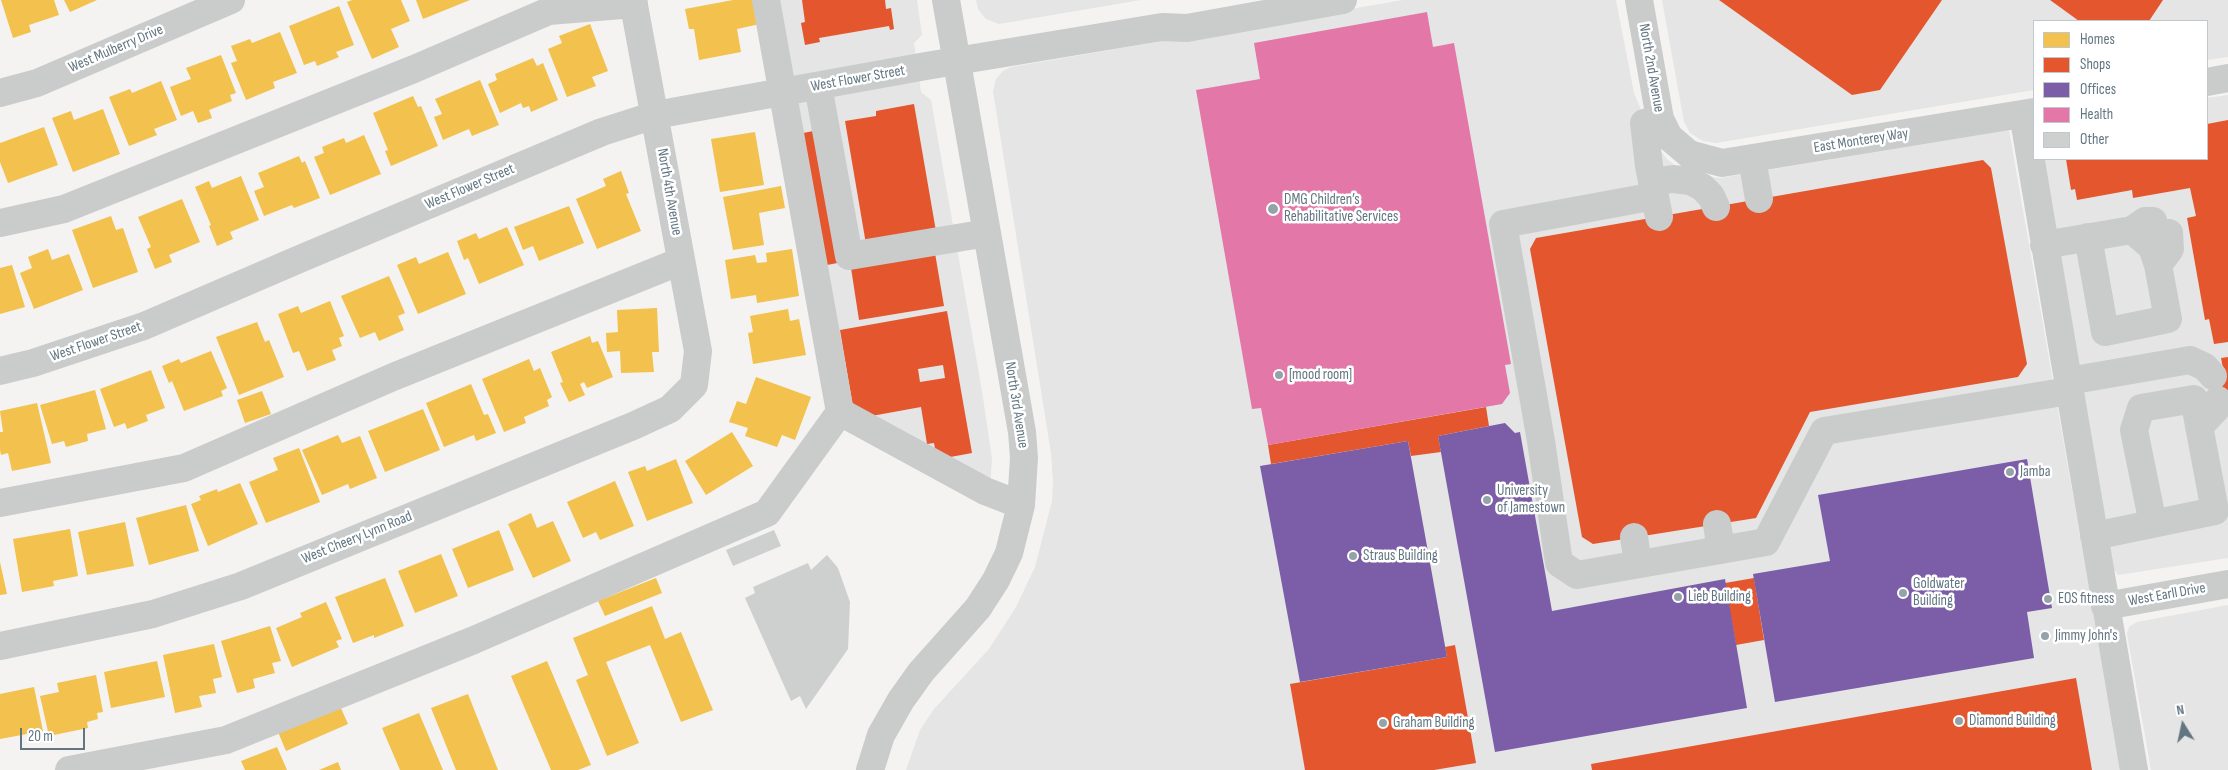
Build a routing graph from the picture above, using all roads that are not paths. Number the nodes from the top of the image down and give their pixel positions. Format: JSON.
{"nodes":[{"id":1,"x":231,"y":0,"type":"edge"},
{"id":2,"x":766,"y":0,"type":"edge"},
{"id":3,"x":946,"y":0,"type":"edge"},
{"id":4,"x":1343,"y":0,"type":"edge"},
{"id":5,"x":1639,"y":0,"type":"edge"},
{"id":6,"x":634,"y":2,"type":"edge"},
{"id":7,"x":957,"y":61,"type":"junction"},
{"id":8,"x":2228,"y":78,"type":"edge"},
{"id":9,"x":2208,"y":82,"type":"edge"},
{"id":10,"x":818,"y":86,"type":"junction"},
{"id":11,"x":0,"y":92,"type":"edge"},
{"id":12,"x":783,"y":93,"type":"junction"},
{"id":13,"x":2029,"y":113,"type":"edge"},
{"id":14,"x":655,"y":115,"type":"junction"},
{"id":15,"x":1660,"y":119,"type":"junction"},
{"id":16,"x":2033,"y":148,"type":"edge"},
{"id":17,"x":1689,"y":154,"type":"joint"},
{"id":18,"x":1752,"y":159,"type":"junction"},
{"id":19,"x":2034,"y":160,"type":"edge"},
{"id":20,"x":1655,"y":198,"type":"junction"},
{"id":21,"x":1759,"y":199,"type":"dead end"},
{"id":22,"x":1716,"y":206,"type":"dead end"},
{"id":23,"x":0,"y":222,"type":"edge"},
{"id":24,"x":2151,"y":228,"type":"junction"},
{"id":25,"x":987,"y":233,"type":"junction"},
{"id":26,"x":2088,"y":237,"type":"junction"},
{"id":27,"x":2044,"y":246,"type":"junction"},
{"id":28,"x":681,"y":261,"type":"junction"},
{"id":29,"x":2158,"y":265,"type":"junction"},
{"id":30,"x":0,"y":371,"type":"edge"},
{"id":31,"x":694,"y":385,"type":"joint"},
{"id":32,"x":2068,"y":386,"type":"junction"},
{"id":33,"x":840,"y":412,"type":"junction"},
{"id":34,"x":2199,"y":427,"type":"junction"},
{"id":35,"x":0,"y":503,"type":"edge"},
{"id":36,"x":1022,"y":505,"type":"junction"},
{"id":37,"x":2153,"y":524,"type":"junction"},
{"id":38,"x":2094,"y":536,"type":"junction"},
{"id":39,"x":1634,"y":537,"type":"dead end"},
{"id":40,"x":1638,"y":564,"type":"junction"},
{"id":41,"x":2228,"y":584,"type":"edge"},
{"id":42,"x":2105,"y":606,"type":"junction"},
{"id":43,"x":0,"y":646,"type":"edge"},
{"id":44,"x":69,"y":770,"type":"edge"},
{"id":45,"x":870,"y":770,"type":"edge"},
{"id":46,"x":2134,"y":770,"type":"edge"}],
"edges":[{"from":1,"to":11,"type":"street","name":"West Mulberry Drive"},
{"from":2,"to":12,"type":"street"},
{"from":3,"to":7,"type":"street","name":"North 3rd Avenue"},
{"from":4,"to":7,"type":"street","name":"West Flower Street"},
{"from":5,"to":15,"type":"street","name":"North 2nd Avenue"},
{"from":6,"to":14,"type":"street","name":"North 4th Avenue"},
{"from":6,"to":23,"type":"street"},
{"from":7,"to":10,"type":"street","name":"West Flower Street"},
{"from":7,"to":25,"type":"street","name":"North 3rd Avenue"},
{"from":8,"to":9,"type":"street"},
{"from":10,"to":12,"type":"street","name":"West Flower Street"},
{"from":10,"to":25,"type":"street"},
{"from":12,"to":14,"type":"street","name":"West Flower Street"},
{"from":12,"to":33,"type":"street"},
{"from":13,"to":16,"type":"street"},
{"from":13,"to":18,"type":"street","name":"East Monterey Way"},
{"from":14,"to":28,"type":"street","name":"North 4th Avenue"},
{"from":14,"to":30,"type":"street","name":"West Flower Street"},
{"from":15,"to":17,"type":"street","name":"North 2nd Avenue"},
{"from":15,"to":20,"type":"street"},
{"from":17,"to":18,"type":"street","name":"East Monterey Way"},
{"from":18,"to":21,"type":"street"},
{"from":19,"to":27,"type":"street"},
{"from":20,"to":22,"type":"street"},
{"from":20,"to":40,"type":"street"},
{"from":24,"to":26,"type":"street"},
{"from":24,"to":29,"type":"street"},
{"from":24,"to":29,"type":"street"},
{"from":25,"to":36,"type":"street","name":"North 3rd Avenue"},
{"from":26,"to":27,"type":"street"},
{"from":26,"to":29,"type":"street"},
{"from":27,"to":32,"type":"street"},
{"from":28,"to":31,"type":"street","name":"North 4th Avenue"},
{"from":28,"to":35,"type":"street"},
{"from":31,"to":43,"type":"street","name":"West Cheery Lynn Road"},
{"from":32,"to":34,"type":"street"},
{"from":32,"to":38,"type":"street"},
{"from":32,"to":40,"type":"street"},
{"from":33,"to":36,"type":"street"},
{"from":33,"to":44,"type":"street"},
{"from":34,"to":37,"type":"street"},
{"from":34,"to":37,"type":"street"},
{"from":36,"to":45,"type":"street","name":"North 3rd Avenue"},
{"from":37,"to":38,"type":"street"},
{"from":38,"to":42,"type":"street"},
{"from":39,"to":40,"type":"street"},
{"from":41,"to":42,"type":"street","name":"West Earll Drive"},
{"from":42,"to":46,"type":"street"}]}
